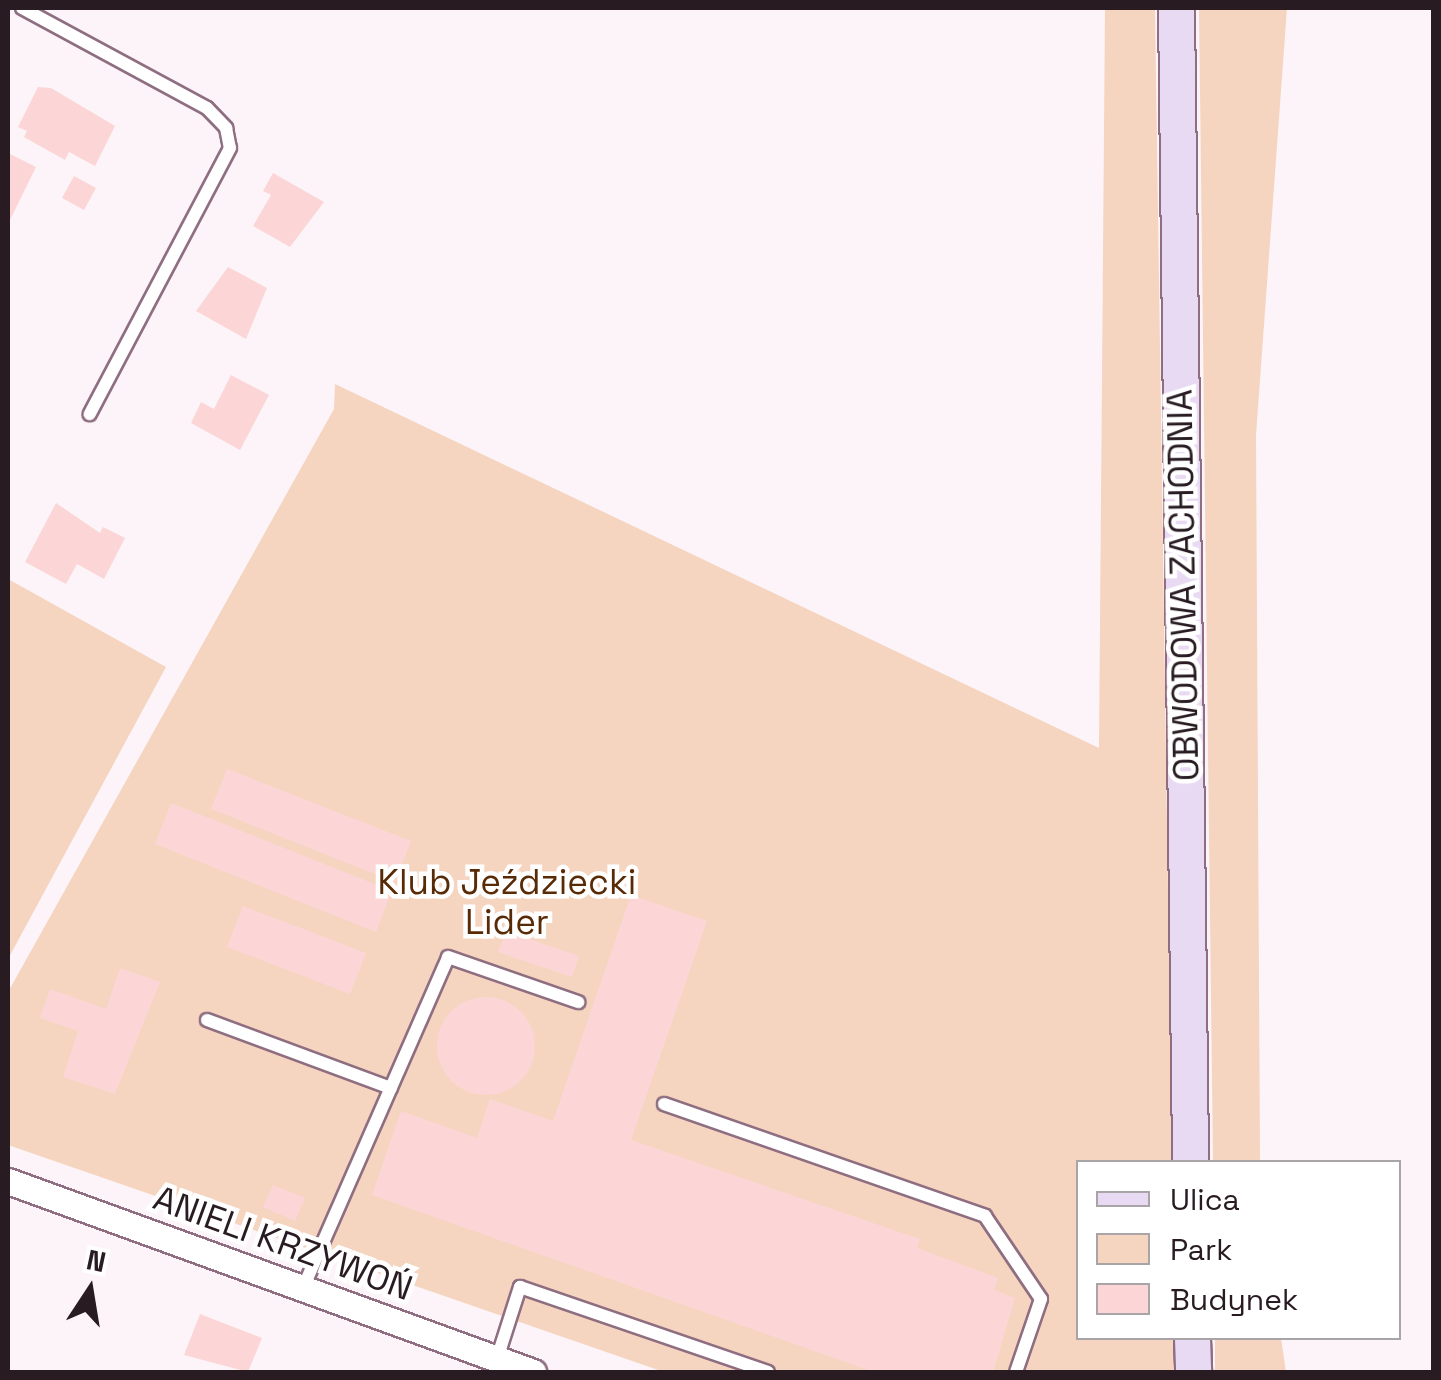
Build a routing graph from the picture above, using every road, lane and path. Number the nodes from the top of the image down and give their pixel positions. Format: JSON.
{"nodes":[{"id":1,"x":22,"y":8,"type":"edge"},
{"id":2,"x":1176,"y":8,"type":"edge"},
{"id":3,"x":90,"y":414,"type":"dead end"},
{"id":4,"x":578,"y":1002,"type":"dead end"},
{"id":5,"x":207,"y":1020,"type":"dead end"},
{"id":6,"x":392,"y":1088,"type":"junction"},
{"id":7,"x":664,"y":1104,"type":"dead end"},
{"id":8,"x":1190,"y":1160,"type":"edge"},
{"id":9,"x":8,"y":1181,"type":"edge"},
{"id":10,"x":303,"y":1288,"type":"junction"},
{"id":11,"x":1192,"y":1340,"type":"edge"},
{"id":12,"x":496,"y":1365,"type":"edge"},
{"id":13,"x":533,"y":1372,"type":"edge"},
{"id":14,"x":768,"y":1372,"type":"edge"},
{"id":15,"x":1016,"y":1372,"type":"edge"},
{"id":16,"x":1193,"y":1372,"type":"edge"}],
"edges":[{"from":1,"to":3,"type":"lane"},
{"from":2,"to":8,"type":"main road","name":"OBWODOWA ZACHODNIA"},
{"from":4,"to":6,"type":"lane"},
{"from":5,"to":6,"type":"lane"},
{"from":6,"to":10,"type":"lane"},
{"from":7,"to":15,"type":"lane"},
{"from":9,"to":10,"type":"street","name":"ANIELI KRZYWOŃ"},
{"from":10,"to":12,"type":"street","name":"ANIELI KRZYWOŃ"},
{"from":11,"to":16,"type":"main road"},
{"from":12,"to":13,"type":"street","name":"ANIELI KRZYWOŃ"},
{"from":12,"to":14,"type":"lane"}]}
